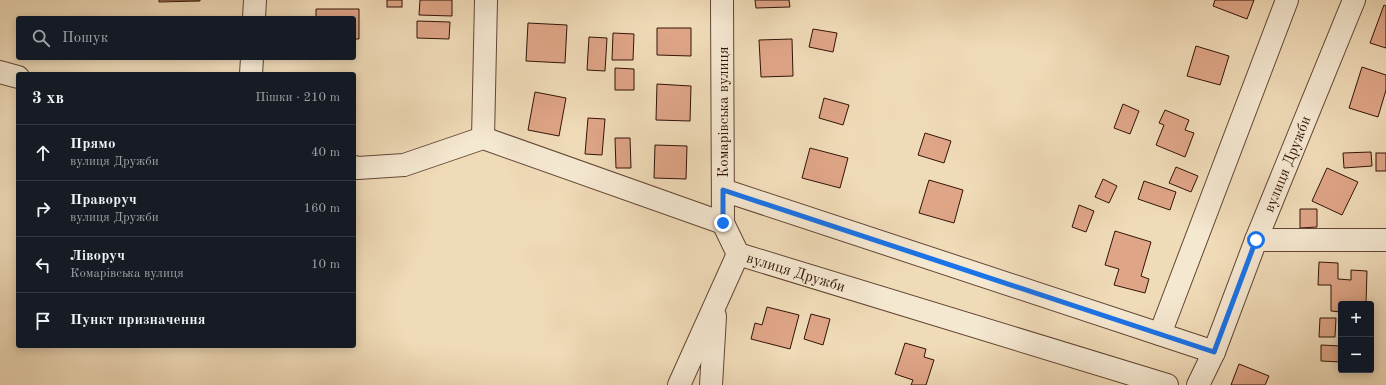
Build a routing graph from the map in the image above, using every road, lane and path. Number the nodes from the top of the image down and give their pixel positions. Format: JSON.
{"nodes":[{"id":1,"x":255,"y":0,"type":"edge"},
{"id":2,"x":486,"y":0,"type":"edge"},
{"id":3,"x":722,"y":0,"type":"edge"},
{"id":4,"x":1287,"y":0,"type":"edge"},
{"id":5,"x":1354,"y":0,"type":"edge"},
{"id":6,"x":254,"y":16,"type":"edge"},
{"id":7,"x":252,"y":60,"type":"edge"},
{"id":8,"x":0,"y":72,"type":"edge"},
{"id":9,"x":251,"y":72,"type":"edge"},
{"id":10,"x":16,"y":76,"type":"edge"},
{"id":11,"x":483,"y":138,"type":"junction"},
{"id":12,"x":356,"y":168,"type":"edge"},
{"id":13,"x":723,"y":190,"type":"junction"},
{"id":14,"x":723,"y":223,"type":"junction"},
{"id":15,"x":1256,"y":240,"type":"junction"},
{"id":16,"x":1386,"y":240,"type":"edge"},
{"id":17,"x":738,"y":254,"type":"junction"},
{"id":18,"x":716,"y":303,"type":"junction"},
{"id":19,"x":1160,"y":334,"type":"junction"},
{"id":20,"x":1214,"y":352,"type":"junction"},
{"id":21,"x":679,"y":385,"type":"edge"},
{"id":22,"x":711,"y":385,"type":"edge"},
{"id":23,"x":1167,"y":385,"type":"edge"},
{"id":24,"x":1198,"y":385,"type":"edge"}],
"edges":[{"from":1,"to":6,"type":"street"},
{"from":2,"to":11,"type":"street"},
{"from":3,"to":13,"type":"street","name":"Комарівська вулиця"},
{"from":4,"to":19,"type":"street"},
{"from":5,"to":15,"type":"street","name":"вулиця Дружби"},
{"from":7,"to":9,"type":"street"},
{"from":8,"to":10,"type":"street"},
{"from":11,"to":12,"type":"street"},
{"from":11,"to":14,"type":"street"},
{"from":13,"to":14,"type":"street","name":"Комарівська вулиця"},
{"from":13,"to":19,"type":"street"},
{"from":14,"to":17,"type":"street","name":"вулиця Дружби"},
{"from":15,"to":16,"type":"street"},
{"from":15,"to":20,"type":"street","name":"вулиця Дружби"},
{"from":17,"to":18,"type":"street"},
{"from":17,"to":23,"type":"street","name":"вулиця Дружби"},
{"from":18,"to":21,"type":"street"},
{"from":18,"to":22,"type":"street"},
{"from":19,"to":20,"type":"street"},
{"from":20,"to":24,"type":"street","name":"вулиця Дружби"}]}
